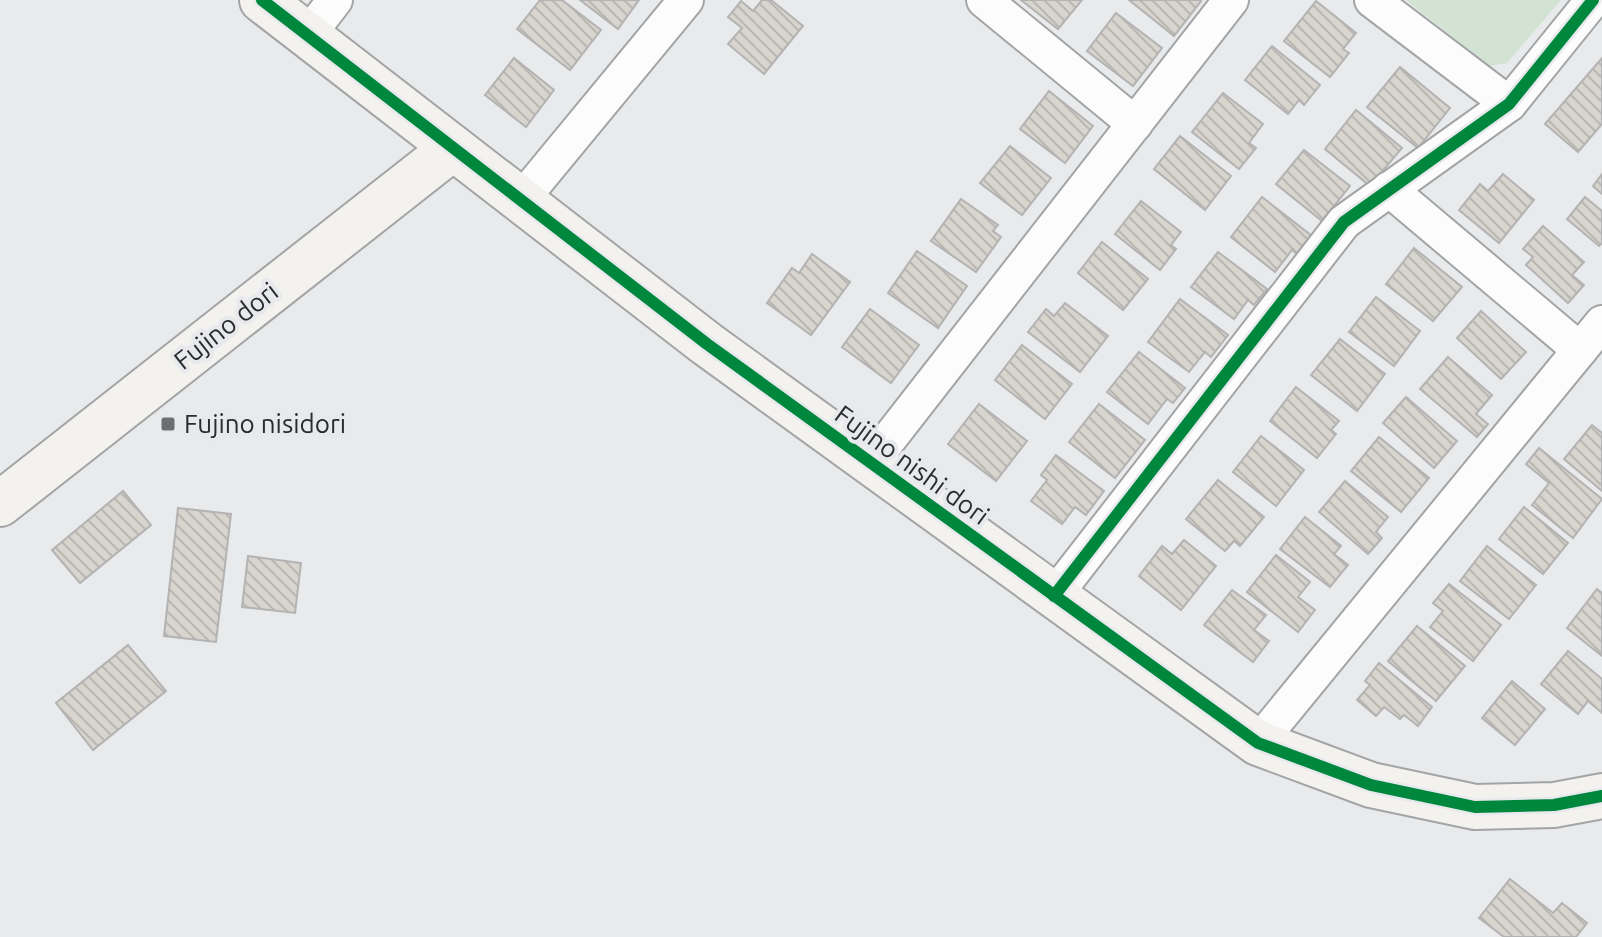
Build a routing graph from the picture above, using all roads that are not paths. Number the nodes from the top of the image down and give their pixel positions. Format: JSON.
{"nodes":[{"id":1,"x":262,"y":0,"type":"edge"},
{"id":2,"x":335,"y":0,"type":"edge"},
{"id":3,"x":686,"y":0,"type":"edge"},
{"id":4,"x":984,"y":0,"type":"edge"},
{"id":5,"x":1231,"y":0,"type":"edge"},
{"id":6,"x":1372,"y":0,"type":"edge"},
{"id":7,"x":1593,"y":0,"type":"edge"},
{"id":8,"x":308,"y":35,"type":"junction"},
{"id":9,"x":1509,"y":104,"type":"junction"},
{"id":10,"x":1135,"y":124,"type":"junction"},
{"id":11,"x":453,"y":148,"type":"junction"},
{"id":12,"x":1389,"y":189,"type":"junction"},
{"id":13,"x":521,"y":200,"type":"junction"},
{"id":14,"x":1602,"y":323,"type":"edge"},
{"id":15,"x":1580,"y":350,"type":"junction"},
{"id":16,"x":871,"y":462,"type":"junction"},
{"id":17,"x":0,"y":504,"type":"edge"},
{"id":18,"x":1054,"y":596,"type":"junction"},
{"id":19,"x":1258,"y":743,"type":"junction"},
{"id":20,"x":1602,"y":796,"type":"edge"}],
"edges":[{"from":1,"to":8,"type":"street","name":"Fujino nishi dori"},
{"from":2,"to":8,"type":"street"},
{"from":3,"to":13,"type":"street"},
{"from":4,"to":10,"type":"street"},
{"from":5,"to":10,"type":"street"},
{"from":6,"to":9,"type":"street"},
{"from":7,"to":9,"type":"street"},
{"from":8,"to":11,"type":"street","name":"Fujino nishi dori"},
{"from":9,"to":12,"type":"street"},
{"from":10,"to":16,"type":"street"},
{"from":11,"to":13,"type":"street","name":"Fujino nishi dori"},
{"from":11,"to":17,"type":"street","name":"Fujino dori"},
{"from":12,"to":15,"type":"street"},
{"from":12,"to":18,"type":"street"},
{"from":13,"to":16,"type":"street","name":"Fujino nishi dori"},
{"from":14,"to":15,"type":"street"},
{"from":15,"to":19,"type":"street"},
{"from":16,"to":18,"type":"street","name":"Fujino nishi dori"},
{"from":18,"to":19,"type":"street","name":"Fujino nishi dori"},
{"from":19,"to":20,"type":"street","name":"Fujino nishi dori"}]}
